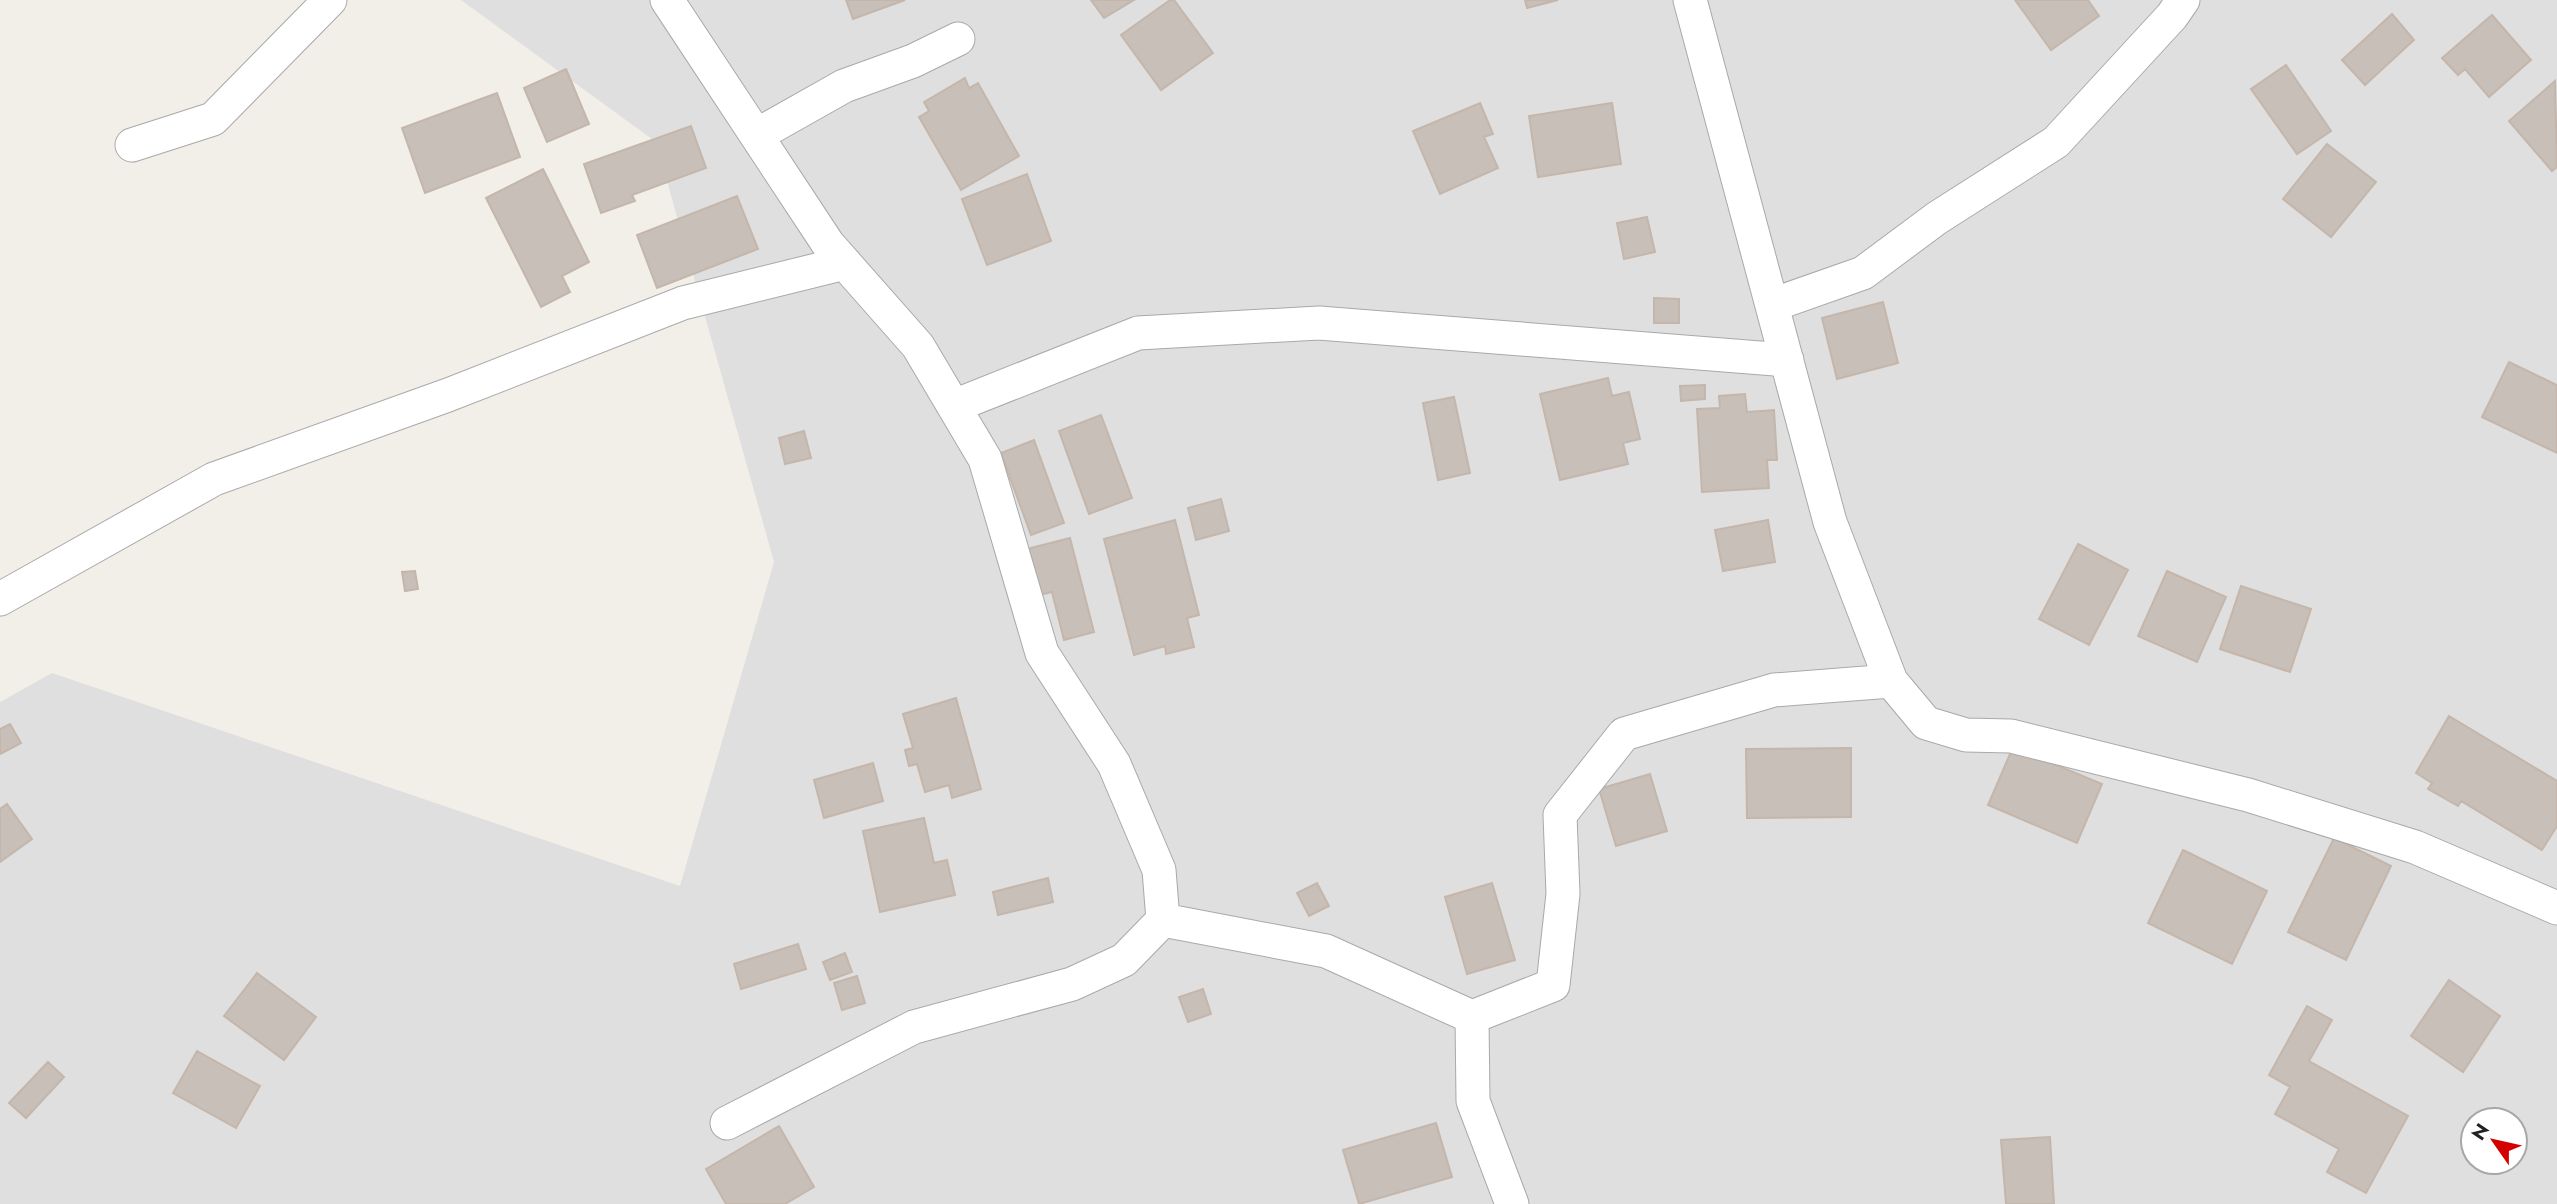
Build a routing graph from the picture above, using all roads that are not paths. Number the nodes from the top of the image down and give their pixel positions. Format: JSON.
{"nodes":[{"id":1,"x":330,"y":0,"type":"edge"},
{"id":2,"x":667,"y":0,"type":"edge"},
{"id":3,"x":1690,"y":0,"type":"edge"},
{"id":4,"x":2183,"y":0,"type":"edge"},
{"id":5,"x":958,"y":39,"type":"dead end"},
{"id":6,"x":757,"y":135,"type":"junction"},
{"id":7,"x":132,"y":145,"type":"dead end"},
{"id":8,"x":845,"y":263,"type":"junction"},
{"id":9,"x":1772,"y":305,"type":"junction"},
{"id":10,"x":1787,"y":360,"type":"junction"},
{"id":11,"x":954,"y":406,"type":"junction"},
{"id":12,"x":0,"y":599,"type":"edge"},
{"id":13,"x":1891,"y":681,"type":"junction"},
{"id":14,"x":2557,"y":908,"type":"edge"},
{"id":15,"x":1163,"y":920,"type":"junction"},
{"id":16,"x":1472,"y":1017,"type":"junction"},
{"id":17,"x":727,"y":1123,"type":"dead end"},
{"id":18,"x":1513,"y":1204,"type":"edge"}],
"edges":[{"from":1,"to":7,"type":"street"},
{"from":2,"to":6,"type":"street"},
{"from":3,"to":9,"type":"street"},
{"from":4,"to":9,"type":"street"},
{"from":5,"to":6,"type":"street"},
{"from":6,"to":8,"type":"street"},
{"from":8,"to":11,"type":"street"},
{"from":8,"to":12,"type":"street"},
{"from":9,"to":10,"type":"street"},
{"from":10,"to":11,"type":"street"},
{"from":10,"to":13,"type":"street"},
{"from":11,"to":15,"type":"street"},
{"from":13,"to":14,"type":"street"},
{"from":13,"to":16,"type":"street"},
{"from":15,"to":16,"type":"street"},
{"from":15,"to":17,"type":"street"},
{"from":16,"to":18,"type":"street"}]}
